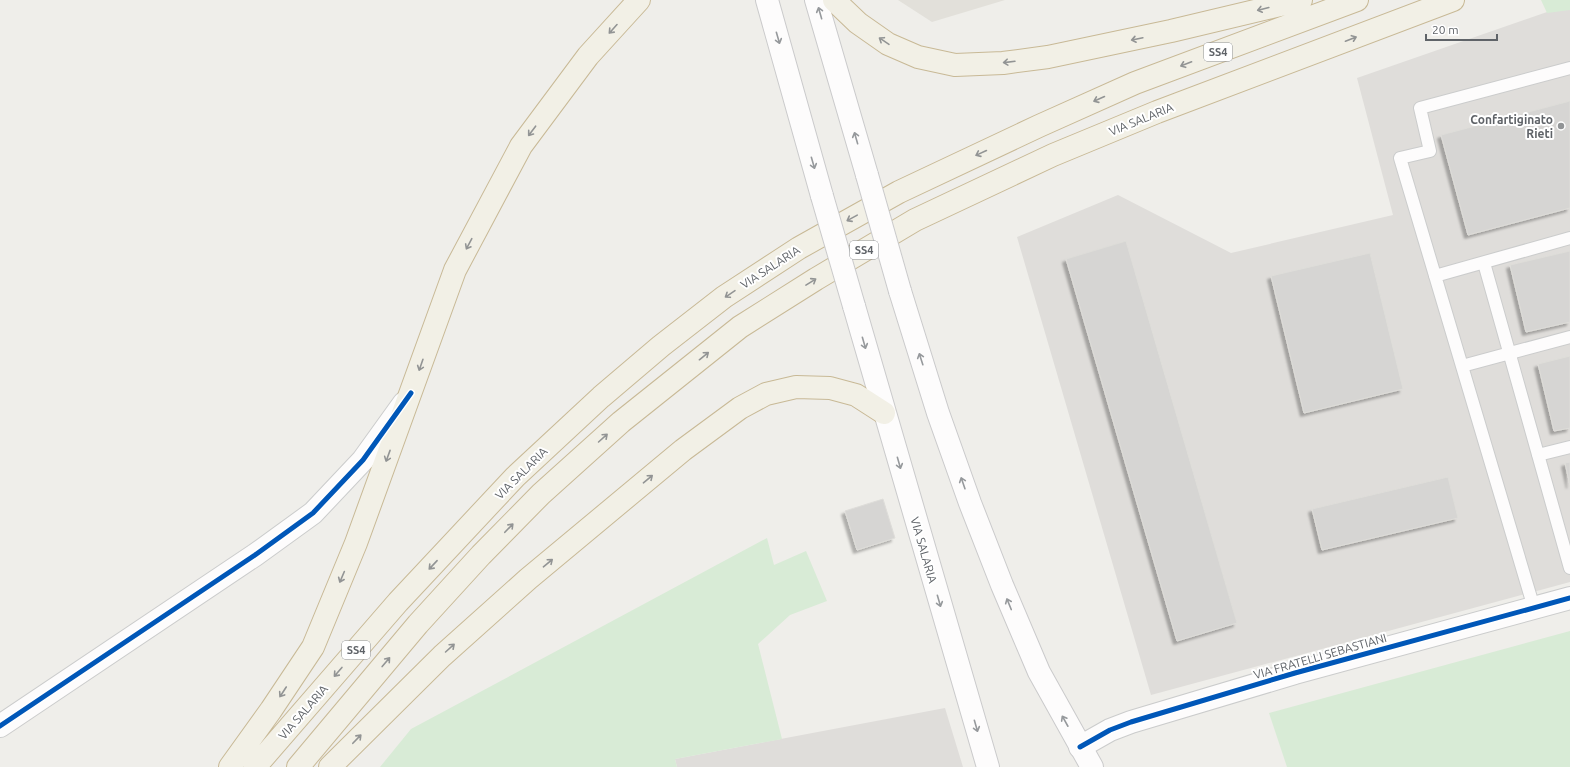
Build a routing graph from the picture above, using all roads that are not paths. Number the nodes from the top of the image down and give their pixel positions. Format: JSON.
{"nodes":[{"id":1,"x":639,"y":0,"type":"edge"},
{"id":2,"x":767,"y":0,"type":"edge"},
{"id":3,"x":816,"y":0,"type":"edge"},
{"id":4,"x":834,"y":0,"type":"edge"},
{"id":5,"x":1301,"y":0,"type":"edge"},
{"id":6,"x":1357,"y":0,"type":"edge"},
{"id":7,"x":1453,"y":0,"type":"edge"},
{"id":8,"x":1570,"y":68,"type":"edge"},
{"id":9,"x":1570,"y":238,"type":"edge"},
{"id":10,"x":1484,"y":263,"type":"junction"},
{"id":11,"x":1435,"y":276,"type":"junction"},
{"id":12,"x":1570,"y":338,"type":"edge"},
{"id":13,"x":1510,"y":353,"type":"junction"},
{"id":14,"x":1462,"y":366,"type":"junction"},
{"id":15,"x":411,"y":393,"type":"junction"},
{"id":16,"x":884,"y":413,"type":"junction"},
{"id":17,"x":1570,"y":447,"type":"edge"},
{"id":18,"x":1538,"y":455,"type":"junction"},
{"id":19,"x":1570,"y":568,"type":"edge"},
{"id":20,"x":1570,"y":598,"type":"edge"},
{"id":21,"x":1534,"y":608,"type":"junction"},
{"id":22,"x":0,"y":726,"type":"edge"},
{"id":23,"x":1080,"y":747,"type":"junction"},
{"id":24,"x":230,"y":767,"type":"edge"},
{"id":25,"x":255,"y":767,"type":"edge"},
{"id":26,"x":298,"y":767,"type":"edge"},
{"id":27,"x":330,"y":767,"type":"edge"},
{"id":28,"x":988,"y":767,"type":"edge"},
{"id":29,"x":1092,"y":767,"type":"edge"}],
"edges":[{"from":1,"to":15,"type":"highway","one_way":true},
{"from":2,"to":16,"type":"main road","name":"VIA SALARIA","one_way":true,"bridge":true},
{"from":23,"to":3,"type":"main road","one_way":true,"bridge":true},
{"from":5,"to":4,"type":"highway","one_way":true},
{"from":6,"to":25,"type":"highway","name":"VIA SALARIA","number":"SS4","one_way":true},
{"from":26,"to":7,"type":"highway","name":"VIA SALARIA","number":"SS4","one_way":true},
{"from":8,"to":11,"type":"lane"},
{"from":9,"to":10,"type":"lane"},
{"from":10,"to":11,"type":"lane"},
{"from":10,"to":13,"type":"lane"},
{"from":11,"to":14,"type":"lane"},
{"from":12,"to":13,"type":"lane"},
{"from":13,"to":14,"type":"lane"},
{"from":13,"to":18,"type":"lane"},
{"from":14,"to":21,"type":"lane"},
{"from":15,"to":22,"type":"main road"},
{"from":15,"to":24,"type":"highway","one_way":true},
{"from":27,"to":16,"type":"highway","one_way":true},
{"from":16,"to":28,"type":"main road","name":"VIA SALARIA","one_way":true},
{"from":17,"to":18,"type":"lane"},
{"from":18,"to":19,"type":"lane"},
{"from":20,"to":21,"type":"main road","name":"VIA FRATELLI SEBASTIANI"},
{"from":21,"to":23,"type":"main road","name":"VIA FRATELLI SEBASTIANI"},
{"from":23,"to":29,"type":"main road"}]}
